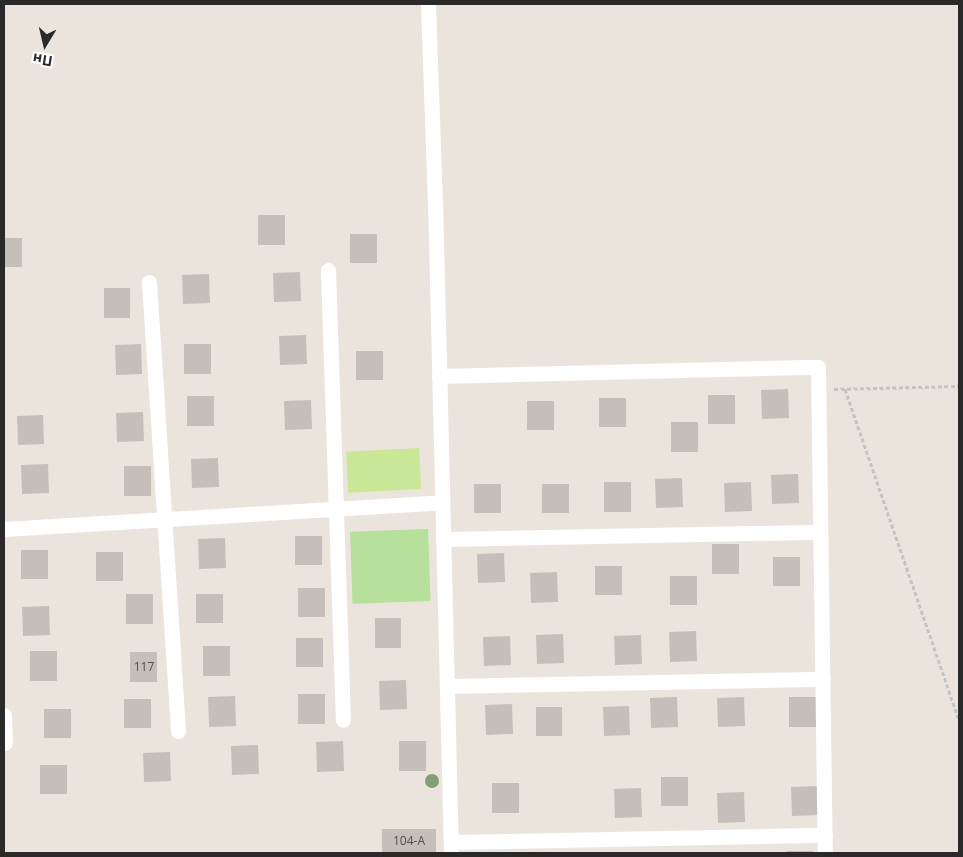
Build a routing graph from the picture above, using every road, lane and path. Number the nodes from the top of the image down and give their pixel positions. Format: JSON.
{"nodes":[{"id":1,"x":428,"y":4,"type":"edge"},
{"id":2,"x":328,"y":270,"type":"dead end"},
{"id":3,"x":149,"y":282,"type":"dead end"},
{"id":4,"x":439,"y":376,"type":"junction"},
{"id":5,"x":959,"y":386,"type":"edge"},
{"id":6,"x":845,"y":389,"type":"junction"},
{"id":7,"x":818,"y":390,"type":"junction"},
{"id":8,"x":442,"y":502,"type":"junction"},
{"id":9,"x":336,"y":509,"type":"junction"},
{"id":10,"x":164,"y":519,"type":"junction"},
{"id":11,"x":4,"y":529,"type":"edge"},
{"id":12,"x":820,"y":532,"type":"junction"},
{"id":13,"x":443,"y":539,"type":"junction"},
{"id":14,"x":823,"y":679,"type":"junction"},
{"id":15,"x":447,"y":686,"type":"junction"},
{"id":16,"x":4,"y":716,"type":"edge"},
{"id":17,"x":343,"y":720,"type":"dead end"},
{"id":18,"x":959,"y":721,"type":"edge"},
{"id":19,"x":178,"y":731,"type":"dead end"},
{"id":20,"x":5,"y":743,"type":"dead end"},
{"id":21,"x":825,"y":835,"type":"junction"},
{"id":22,"x":451,"y":848,"type":"edge"},
{"id":23,"x":825,"y":853,"type":"edge"}],
"edges":[{"from":1,"to":4,"type":"street"},
{"from":2,"to":9,"type":"street"},
{"from":3,"to":10,"type":"street"},
{"from":4,"to":7,"type":"street"},
{"from":4,"to":8,"type":"street"},
{"from":5,"to":6,"type":"path"},
{"from":6,"to":7,"type":"path"},
{"from":6,"to":18,"type":"path"},
{"from":7,"to":12,"type":"street"},
{"from":8,"to":9,"type":"street"},
{"from":8,"to":13,"type":"street"},
{"from":9,"to":10,"type":"street"},
{"from":9,"to":17,"type":"street"},
{"from":10,"to":11,"type":"street"},
{"from":10,"to":19,"type":"street"},
{"from":12,"to":13,"type":"street"},
{"from":12,"to":14,"type":"street"},
{"from":13,"to":15,"type":"street"},
{"from":14,"to":15,"type":"street"},
{"from":14,"to":21,"type":"street"},
{"from":15,"to":22,"type":"street"},
{"from":16,"to":20,"type":"street"},
{"from":21,"to":22,"type":"street"},
{"from":21,"to":23,"type":"street"}]}
